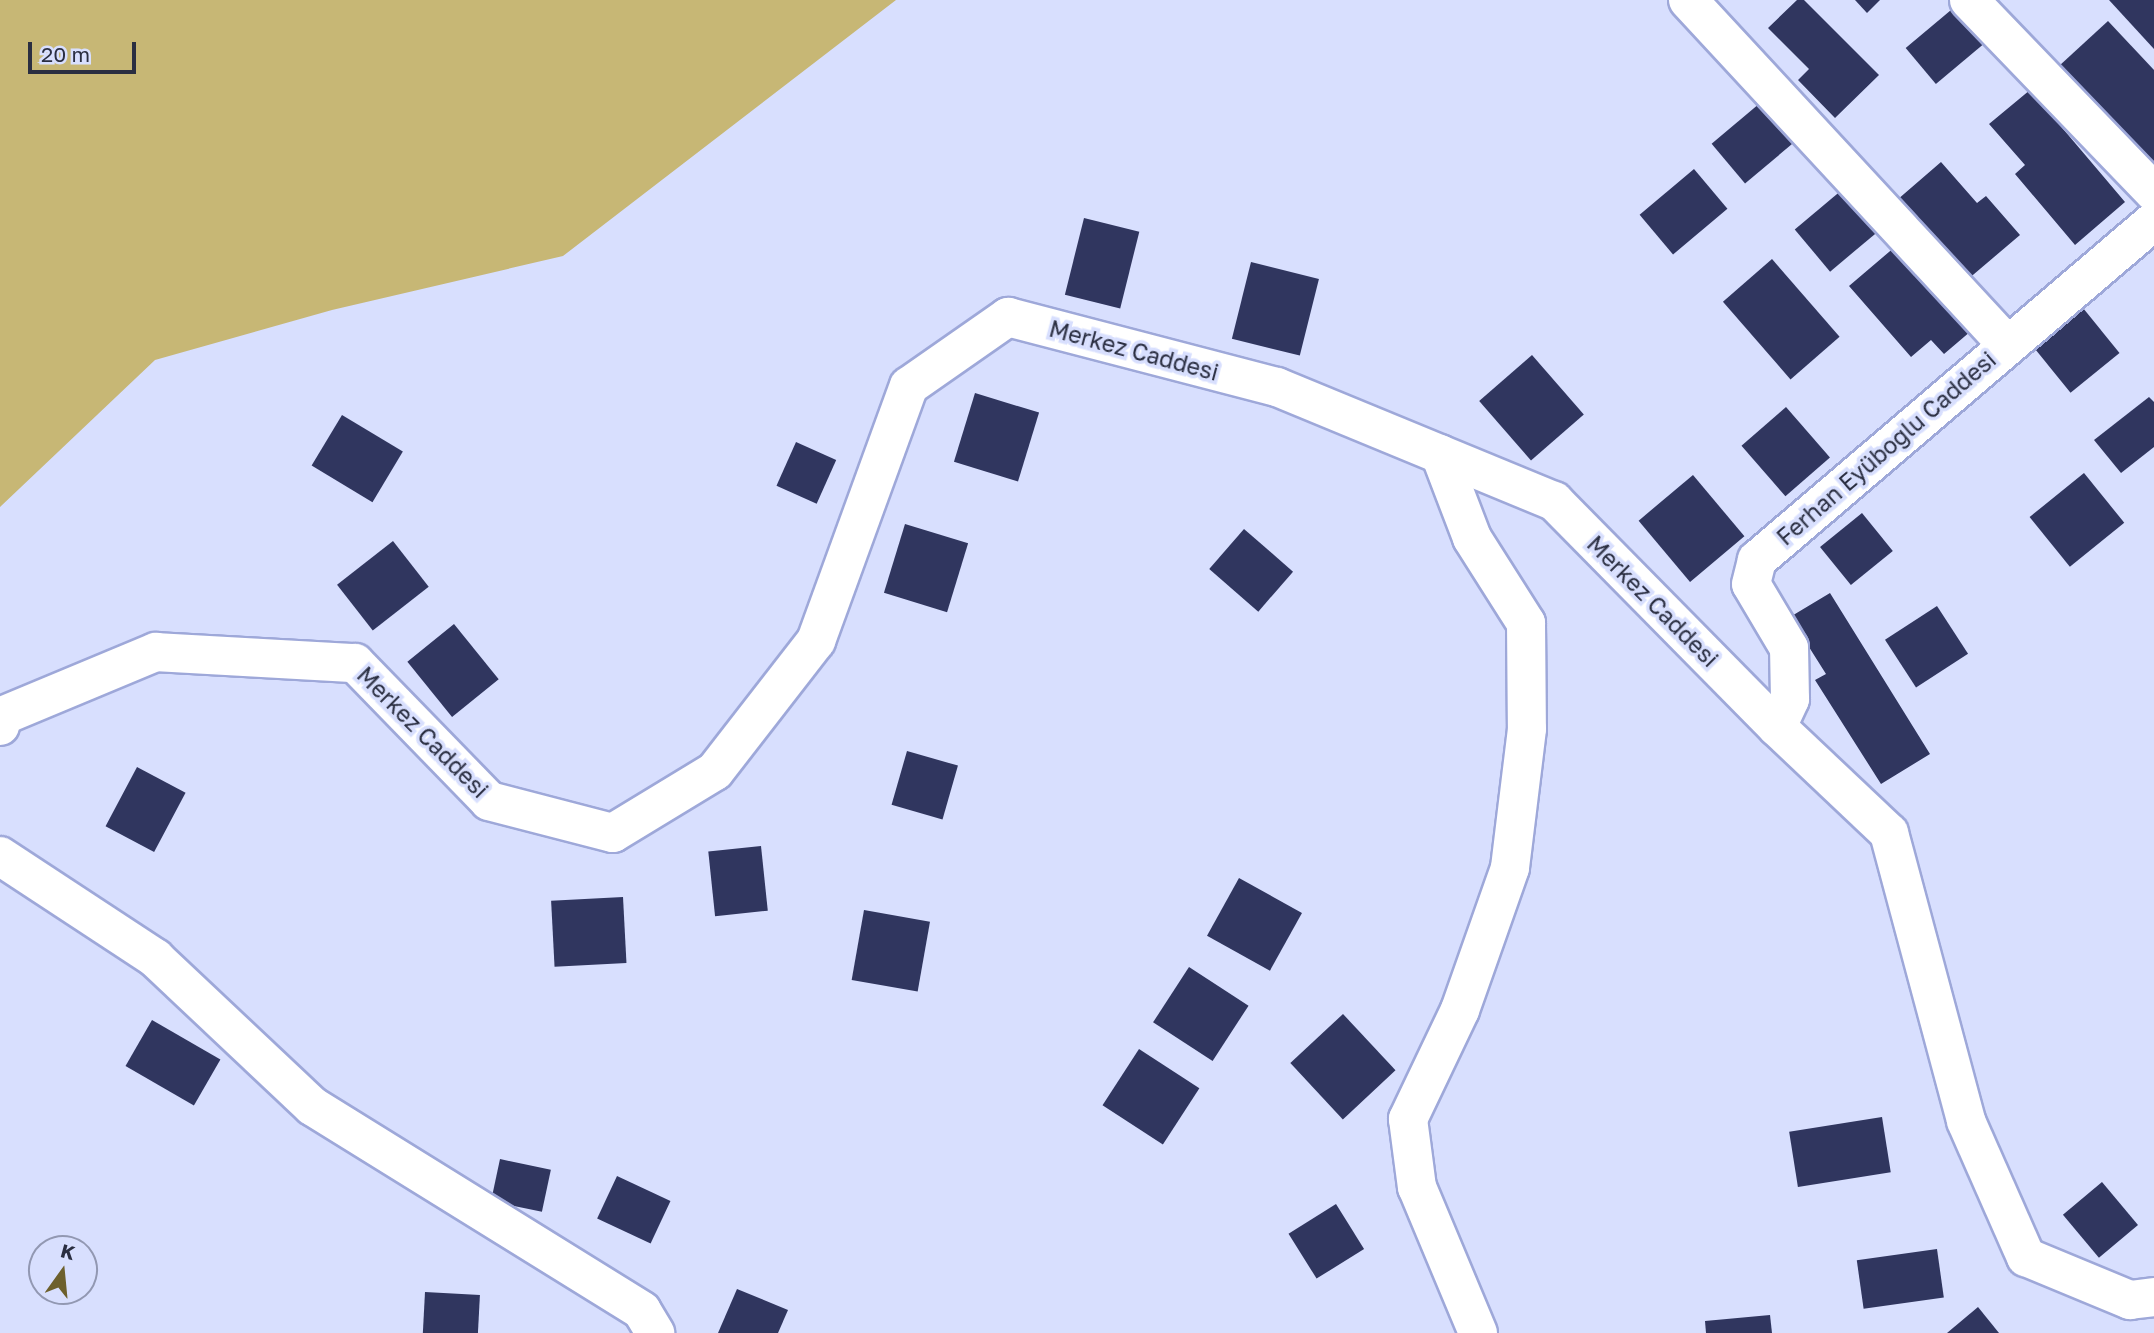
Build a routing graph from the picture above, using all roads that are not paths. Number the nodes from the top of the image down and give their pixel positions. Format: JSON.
{"nodes":[{"id":1,"x":1688,"y":0,"type":"edge"},
{"id":2,"x":1969,"y":0,"type":"edge"},
{"id":3,"x":2154,"y":192,"type":"edge"},
{"id":4,"x":2154,"y":221,"type":"edge"},
{"id":5,"x":2006,"y":343,"type":"junction"},
{"id":6,"x":1440,"y":454,"type":"junction"},
{"id":7,"x":0,"y":726,"type":"edge"},
{"id":8,"x":1777,"y":727,"type":"junction"},
{"id":9,"x":0,"y":856,"type":"edge"},
{"id":10,"x":2154,"y":1297,"type":"edge"},
{"id":11,"x":655,"y":1333,"type":"edge"},
{"id":12,"x":1478,"y":1333,"type":"edge"}],
"edges":[{"from":1,"to":5,"type":"street"},
{"from":2,"to":3,"type":"street"},
{"from":4,"to":5,"type":"street","name":"Ferhan Eyüboğlu Caddesi"},
{"from":5,"to":8,"type":"street","name":"Ferhan Eyüboğlu Caddesi"},
{"from":6,"to":7,"type":"street","name":"Merkez Caddesi"},
{"from":6,"to":8,"type":"street","name":"Merkez Caddesi"},
{"from":6,"to":12,"type":"street"},
{"from":8,"to":10,"type":"street","name":"Merkez Caddesi"},
{"from":9,"to":11,"type":"street"}]}
